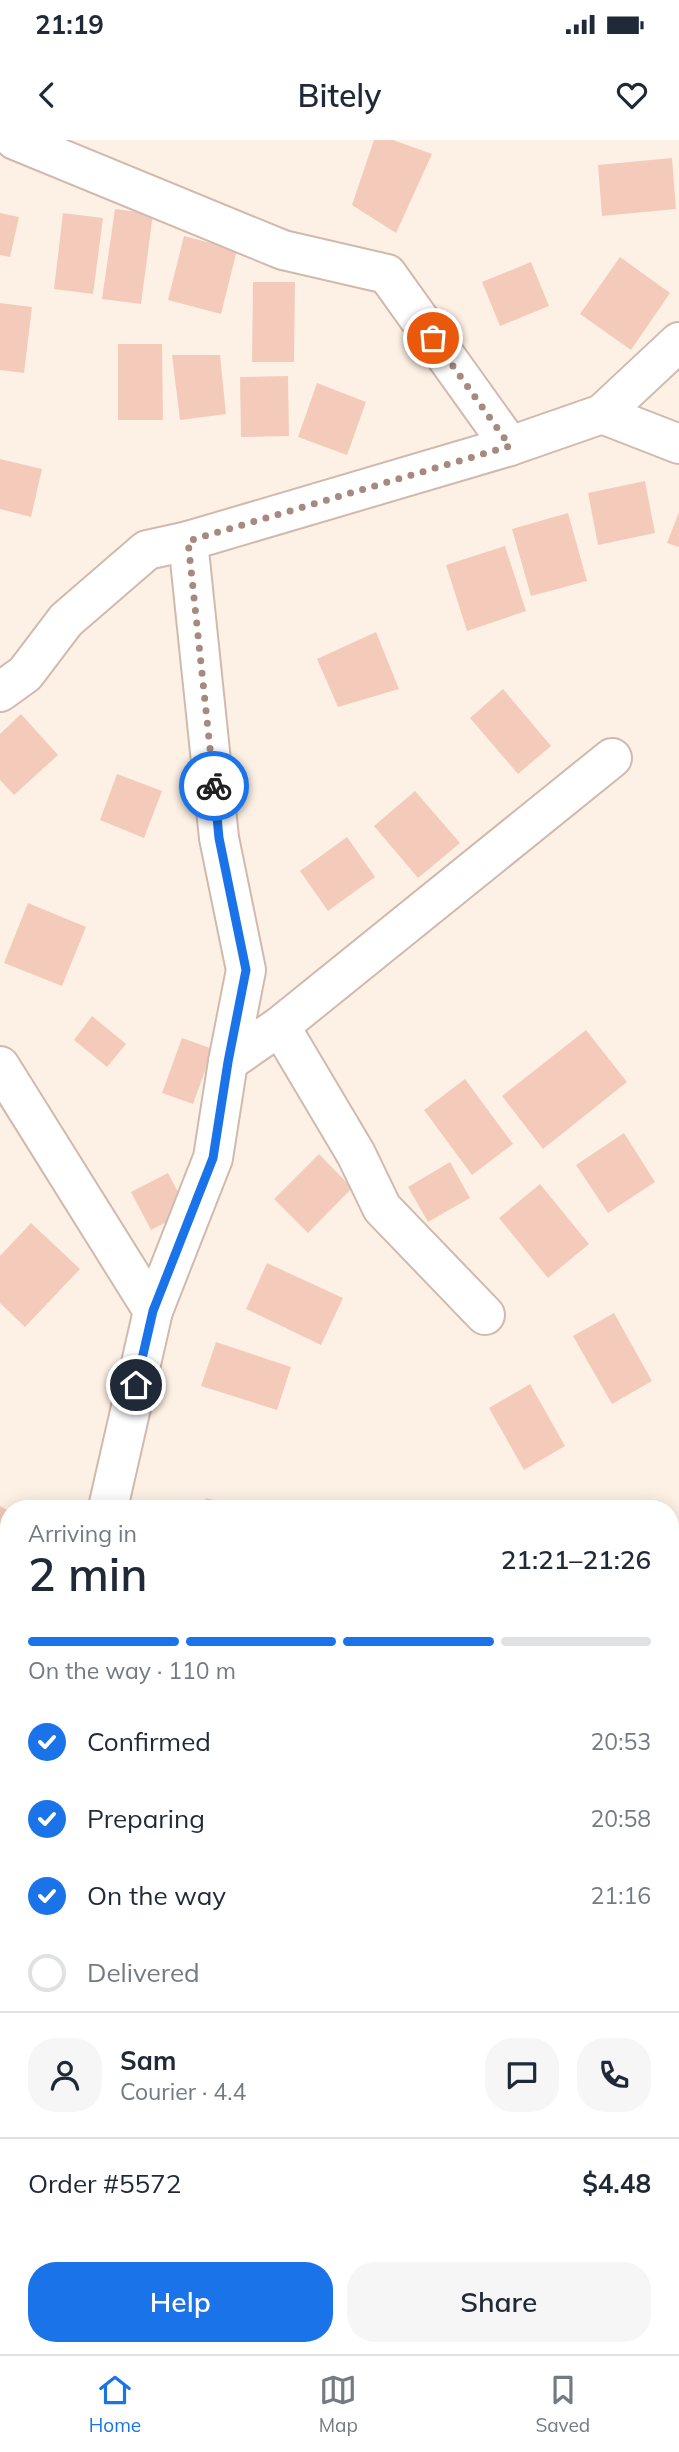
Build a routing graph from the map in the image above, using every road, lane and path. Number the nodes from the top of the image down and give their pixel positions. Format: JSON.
{"nodes":[{"id":1,"x":15,"y":140,"type":"edge"},
{"id":2,"x":679,"y":342,"type":"edge"},
{"id":3,"x":601,"y":414,"type":"junction"},
{"id":4,"x":679,"y":444,"type":"edge"},
{"id":5,"x":510,"y":446,"type":"junction"},
{"id":6,"x":188,"y":541,"type":"junction"},
{"id":7,"x":0,"y":692,"type":"edge"},
{"id":8,"x":612,"y":758,"type":"dead end"},
{"id":9,"x":280,"y":1026,"type":"junction"},
{"id":10,"x":228,"y":1062,"type":"junction"},
{"id":11,"x":0,"y":1066,"type":"edge"},
{"id":12,"x":153,"y":1311,"type":"junction"},
{"id":13,"x":485,"y":1315,"type":"dead end"},
{"id":14,"x":110,"y":1500,"type":"edge"}],
"edges":[{"from":1,"to":5,"type":"street"},
{"from":2,"to":3,"type":"street"},
{"from":3,"to":4,"type":"street"},
{"from":3,"to":5,"type":"street"},
{"from":5,"to":6,"type":"street"},
{"from":6,"to":7,"type":"street"},
{"from":6,"to":10,"type":"street"},
{"from":8,"to":9,"type":"street"},
{"from":9,"to":10,"type":"street"},
{"from":9,"to":13,"type":"street"},
{"from":10,"to":12,"type":"street"},
{"from":11,"to":12,"type":"street"},
{"from":12,"to":14,"type":"street"}]}
